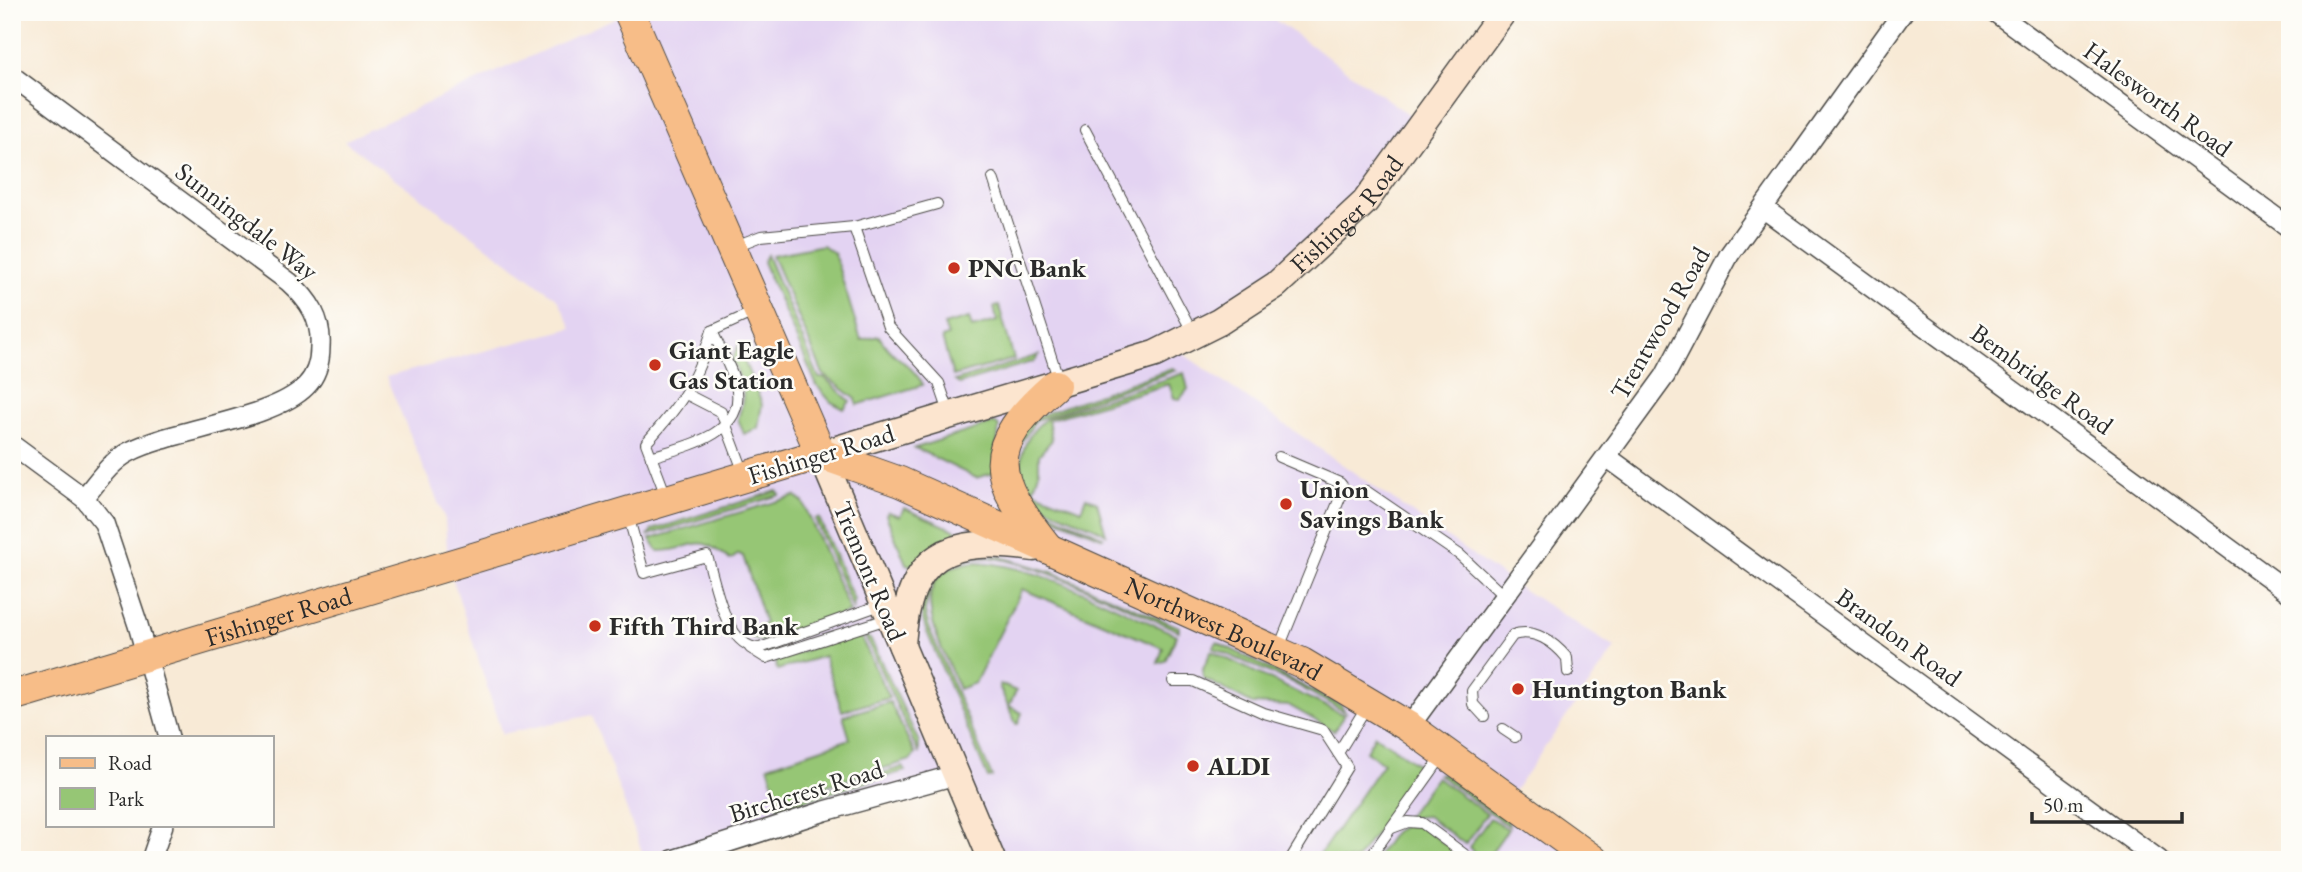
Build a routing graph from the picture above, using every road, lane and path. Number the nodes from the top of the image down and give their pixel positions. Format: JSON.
{"nodes":[{"id":1,"x":629,"y":12,"type":"edge"},
{"id":2,"x":1503,"y":12,"type":"edge"},
{"id":3,"x":1903,"y":12,"type":"edge"},
{"id":4,"x":1995,"y":12,"type":"edge"},
{"id":5,"x":12,"y":76,"type":"edge"},
{"id":6,"x":1085,"y":130,"type":"dead end"},
{"id":7,"x":993,"y":178,"type":"dead end"},
{"id":8,"x":937,"y":204,"type":"dead end"},
{"id":9,"x":1763,"y":208,"type":"junction"},
{"id":10,"x":854,"y":227,"type":"junction"},
{"id":11,"x":2290,"y":228,"type":"edge"},
{"id":12,"x":733,"y":247,"type":"junction"},
{"id":13,"x":759,"y":310,"type":"junction"},
{"id":14,"x":712,"y":331,"type":"junction"},
{"id":15,"x":1194,"y":335,"type":"junction"},
{"id":16,"x":1057,"y":384,"type":"junction"},
{"id":17,"x":687,"y":394,"type":"junction"},
{"id":18,"x":950,"y":416,"type":"junction"},
{"id":19,"x":725,"y":424,"type":"junction"},
{"id":20,"x":12,"y":445,"type":"edge"},
{"id":21,"x":821,"y":454,"type":"junction"},
{"id":22,"x":651,"y":457,"type":"junction"},
{"id":23,"x":1279,"y":457,"type":"dead end"},
{"id":24,"x":1607,"y":457,"type":"junction"},
{"id":25,"x":746,"y":477,"type":"junction"},
{"id":26,"x":1366,"y":491,"type":"dead end"},
{"id":27,"x":84,"y":498,"type":"junction"},
{"id":28,"x":667,"y":500,"type":"junction"},
{"id":29,"x":627,"y":512,"type":"junction"},
{"id":30,"x":1050,"y":550,"type":"junction"},
{"id":31,"x":2290,"y":593,"type":"edge"},
{"id":32,"x":1504,"y":597,"type":"junction"},
{"id":33,"x":886,"y":611,"type":"junction"},
{"id":34,"x":902,"y":647,"type":"junction"},
{"id":35,"x":750,"y":648,"type":"junction"},
{"id":36,"x":1277,"y":650,"type":"junction"},
{"id":37,"x":146,"y":657,"type":"junction"},
{"id":38,"x":1568,"y":672,"type":"dead end"},
{"id":39,"x":1173,"y":681,"type":"dead end"},
{"id":40,"x":12,"y":696,"type":"edge"},
{"id":41,"x":1370,"y":701,"type":"junction"},
{"id":42,"x":1484,"y":716,"type":"dead end"},
{"id":43,"x":1409,"y":727,"type":"junction"},
{"id":44,"x":1503,"y":729,"type":"dead end"},
{"id":45,"x":169,"y":736,"type":"edge"},
{"id":46,"x":1515,"y":737,"type":"dead end"},
{"id":47,"x":1338,"y":752,"type":"junction"},
{"id":48,"x":1446,"y":752,"type":"junction"},
{"id":49,"x":955,"y":775,"type":"junction"},
{"id":50,"x":163,"y":826,"type":"edge"},
{"id":51,"x":1390,"y":828,"type":"junction"},
{"id":52,"x":150,"y":860,"type":"edge"},
{"id":53,"x":673,"y":860,"type":"edge"},
{"id":54,"x":992,"y":860,"type":"edge"},
{"id":55,"x":1290,"y":860,"type":"edge"},
{"id":56,"x":1368,"y":860,"type":"edge"},
{"id":57,"x":1472,"y":860,"type":"edge"},
{"id":58,"x":1593,"y":860,"type":"edge"},
{"id":59,"x":2159,"y":860,"type":"edge"}],
"edges":[{"from":1,"to":12,"type":"main road","name":"Tremont Road"},
{"from":2,"to":15,"type":"main road","name":"Fishinger Road"},
{"from":3,"to":9,"type":"street","name":"Trentwood Road"},
{"from":4,"to":11,"type":"street","name":"Halesworth Road"},
{"from":5,"to":27,"type":"street","name":"Sunningdale Way"},
{"from":6,"to":15,"type":"lane"},
{"from":7,"to":16,"type":"lane"},
{"from":8,"to":10,"type":"lane"},
{"from":9,"to":24,"type":"street","name":"Trentwood Road"},
{"from":9,"to":31,"type":"street","name":"Bembridge Road"},
{"from":10,"to":12,"type":"lane"},
{"from":10,"to":18,"type":"lane"},
{"from":12,"to":13,"type":"main road","name":"Tremont Road"},
{"from":13,"to":14,"type":"lane"},
{"from":13,"to":21,"type":"main road","name":"Tremont Road"},
{"from":14,"to":17,"type":"lane"},
{"from":14,"to":19,"type":"lane"},
{"from":15,"to":16,"type":"main road","name":"Fishinger Road"},
{"from":16,"to":18,"type":"main road","name":"Fishinger Road"},
{"from":16,"to":30,"type":"main road"},
{"from":17,"to":19,"type":"lane"},
{"from":17,"to":22,"type":"lane"},
{"from":18,"to":21,"type":"main road","name":"Fishinger Road"},
{"from":19,"to":22,"type":"lane"},
{"from":19,"to":25,"type":"lane"},
{"from":20,"to":27,"type":"street"},
{"from":21,"to":25,"type":"main road","name":"Fishinger Road"},
{"from":21,"to":30,"type":"main road","name":"Northwest Boulevard"},
{"from":21,"to":33,"type":"main road","name":"Tremont Road"},
{"from":22,"to":28,"type":"lane"},
{"from":23,"to":36,"type":"lane"},
{"from":24,"to":32,"type":"street","name":"Trentwood Road"},
{"from":24,"to":59,"type":"street","name":"Brandon Road"},
{"from":25,"to":28,"type":"main road","name":"Fishinger Road"},
{"from":26,"to":32,"type":"lane"},
{"from":27,"to":37,"type":"street"},
{"from":28,"to":29,"type":"main road","name":"Fishinger Road"},
{"from":29,"to":35,"type":"lane"},
{"from":29,"to":37,"type":"main road","name":"Fishinger Road"},
{"from":30,"to":34,"type":"main road"},
{"from":30,"to":36,"type":"main road","name":"Northwest Boulevard"},
{"from":32,"to":43,"type":"street","name":"Trentwood Road"},
{"from":33,"to":34,"type":"main road","name":"Tremont Road"},
{"from":33,"to":35,"type":"lane"},
{"from":33,"to":35,"type":"lane"},
{"from":34,"to":49,"type":"main road","name":"Tremont Road"},
{"from":36,"to":41,"type":"main road","name":"Northwest Boulevard"},
{"from":37,"to":40,"type":"main road","name":"Fishinger Road"},
{"from":37,"to":45,"type":"street"},
{"from":38,"to":42,"type":"lane"},
{"from":39,"to":47,"type":"lane"},
{"from":41,"to":43,"type":"main road","name":"Northwest Boulevard"},
{"from":41,"to":47,"type":"lane"},
{"from":43,"to":48,"type":"main road","name":"Northwest Boulevard"},
{"from":44,"to":46,"type":"lane"},
{"from":47,"to":55,"type":"lane"},
{"from":48,"to":51,"type":"lane"},
{"from":48,"to":58,"type":"main road","name":"Northwest Boulevard"},
{"from":49,"to":53,"type":"street","name":"Birchcrest Road"},
{"from":49,"to":54,"type":"main road","name":"Tremont Road"},
{"from":50,"to":52,"type":"street"},
{"from":51,"to":56,"type":"lane"},
{"from":51,"to":57,"type":"lane"}]}
